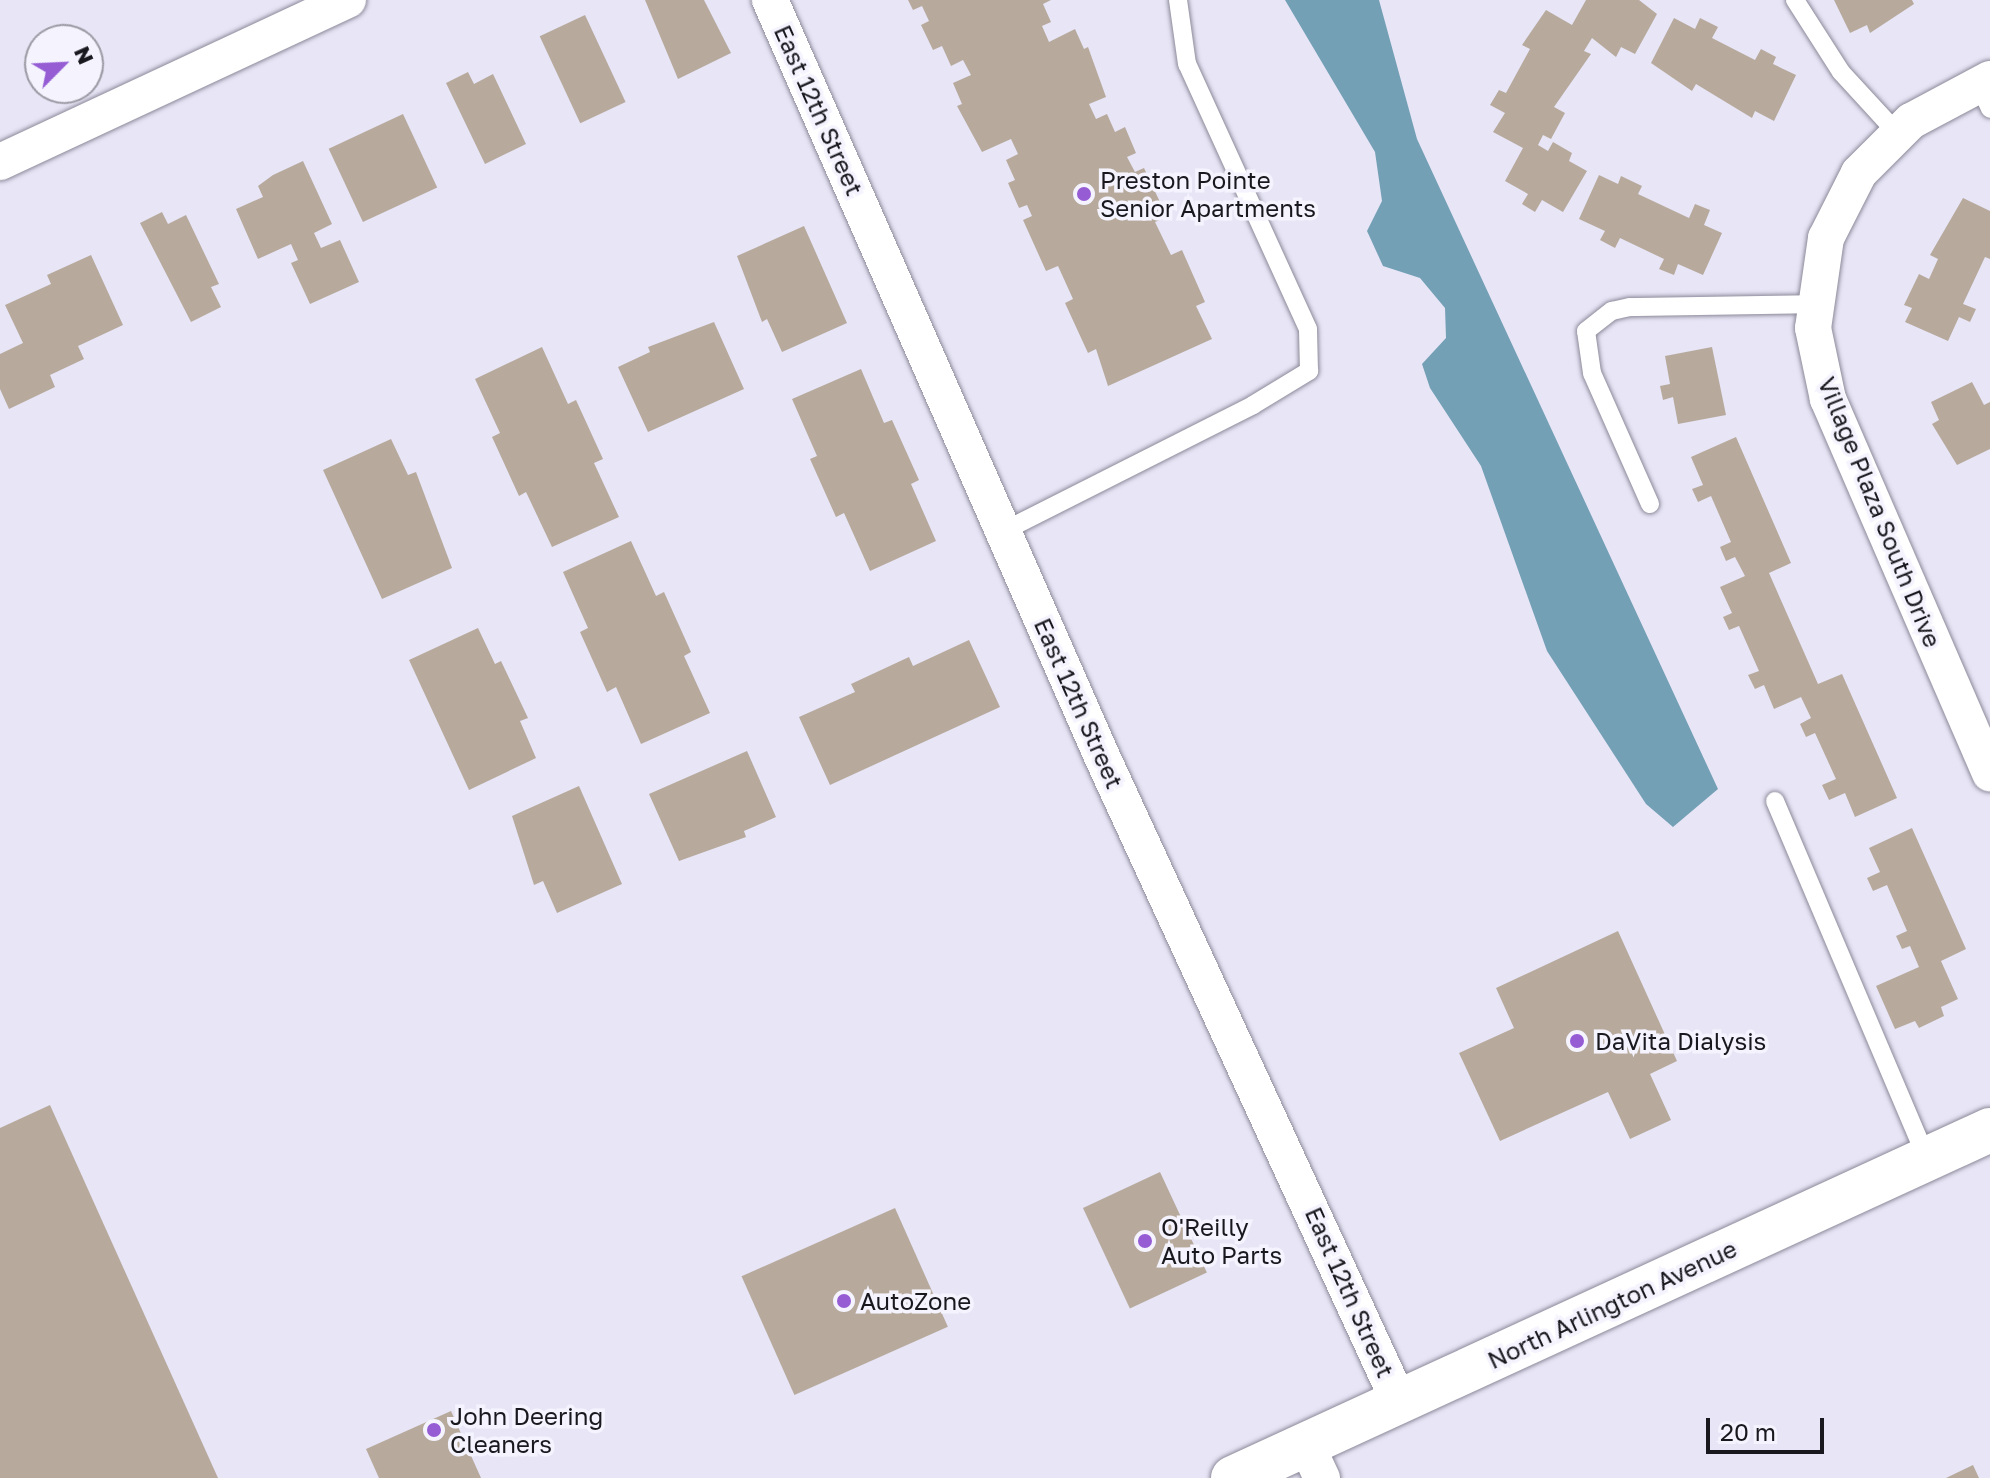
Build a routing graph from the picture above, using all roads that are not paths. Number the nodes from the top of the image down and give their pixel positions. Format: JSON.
{"nodes":[{"id":1,"x":348,"y":0,"type":"edge"},
{"id":2,"x":770,"y":0,"type":"edge"},
{"id":3,"x":1178,"y":0,"type":"edge"},
{"id":4,"x":1795,"y":0,"type":"edge"},
{"id":5,"x":1986,"y":91,"type":"edge"},
{"id":6,"x":1897,"y":133,"type":"junction"},
{"id":7,"x":0,"y":162,"type":"edge"},
{"id":8,"x":1815,"y":304,"type":"junction"},
{"id":9,"x":1650,"y":504,"type":"dead end"},
{"id":10,"x":1002,"y":532,"type":"junction"},
{"id":11,"x":1990,"y":773,"type":"edge"},
{"id":12,"x":1775,"y":801,"type":"dead end"},
{"id":13,"x":1990,"y":1130,"type":"edge"},
{"id":14,"x":1927,"y":1159,"type":"junction"},
{"id":15,"x":1399,"y":1402,"type":"junction"},
{"id":16,"x":1314,"y":1461,"type":"edge"},
{"id":17,"x":1233,"y":1478,"type":"edge"}],
"edges":[{"from":1,"to":7,"type":"street"},
{"from":2,"to":10,"type":"street","name":"East 12th Street"},
{"from":3,"to":10,"type":"lane"},
{"from":4,"to":6,"type":"lane"},
{"from":5,"to":6,"type":"street","name":"Village Plaza South Drive"},
{"from":6,"to":8,"type":"street","name":"Village Plaza South Drive"},
{"from":8,"to":9,"type":"lane"},
{"from":8,"to":11,"type":"street","name":"Village Plaza South Drive"},
{"from":10,"to":15,"type":"street","name":"East 12th Street"},
{"from":12,"to":14,"type":"lane"},
{"from":13,"to":14,"type":"main road","name":"North Arlington Avenue"},
{"from":14,"to":15,"type":"main road","name":"North Arlington Avenue"},
{"from":15,"to":16,"type":"main road","name":"North Arlington Avenue"},
{"from":16,"to":17,"type":"main road","name":"North Arlington Avenue"}]}
